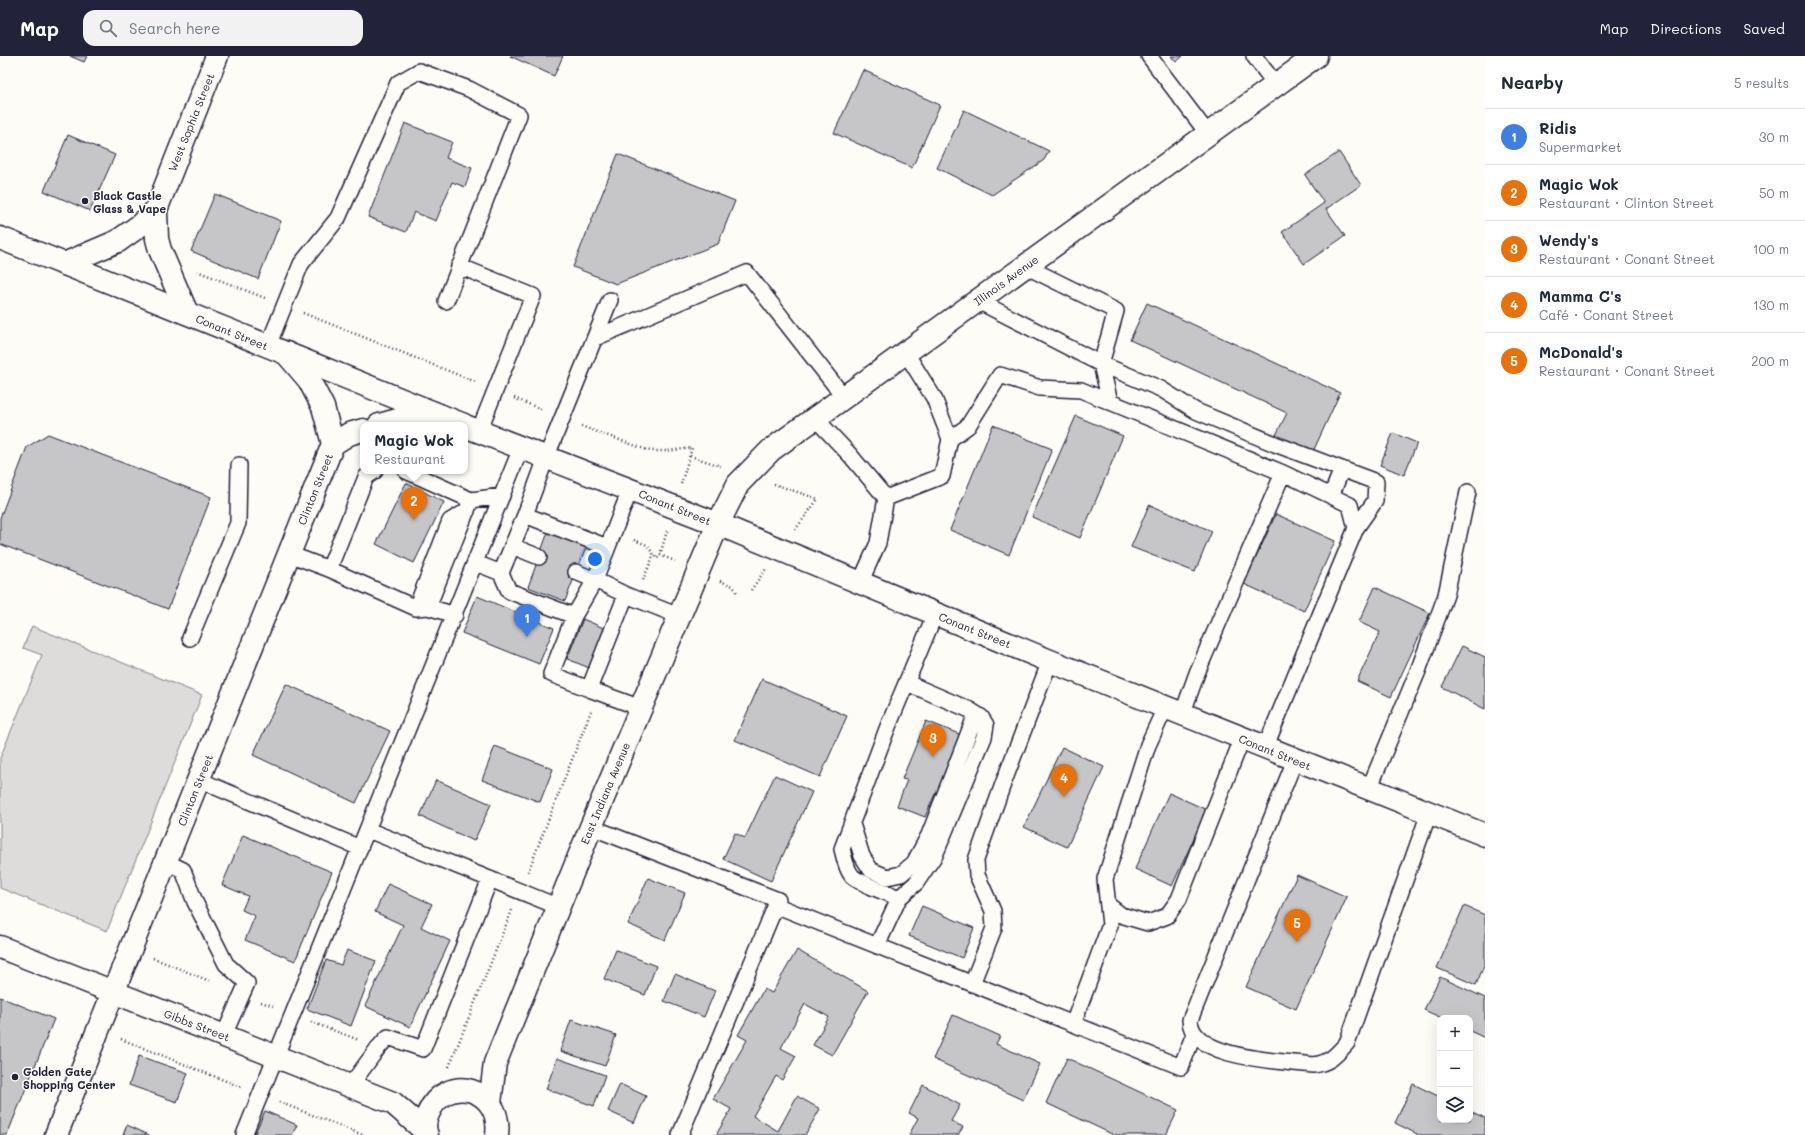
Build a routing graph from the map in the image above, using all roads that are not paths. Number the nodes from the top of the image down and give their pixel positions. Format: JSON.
{"nodes":[{"id":1,"x":217,"y":56,"type":"edge"},
{"id":2,"x":1149,"y":56,"type":"edge"},
{"id":3,"x":1254,"y":56,"type":"edge"},
{"id":4,"x":1316,"y":56,"type":"edge"},
{"id":5,"x":1276,"y":85,"type":"junction"},
{"id":6,"x":1208,"y":134,"type":"junction"},
{"id":7,"x":156,"y":210,"type":"junction"},
{"id":8,"x":0,"y":238,"type":"edge"},
{"id":9,"x":64,"y":264,"type":"junction"},
{"id":10,"x":459,"y":266,"type":"junction"},
{"id":11,"x":1025,"y":266,"type":"junction"},
{"id":12,"x":610,"y":300,"type":"dead end"},
{"id":13,"x":446,"y":301,"type":"dead end"},
{"id":14,"x":978,"y":301,"type":"junction"},
{"id":15,"x":187,"y":313,"type":"junction"},
{"id":16,"x":595,"y":338,"type":"junction"},
{"id":17,"x":277,"y":350,"type":"junction"},
{"id":18,"x":906,"y":353,"type":"junction"},
{"id":19,"x":1102,"y":364,"type":"junction"},
{"id":20,"x":844,"y":397,"type":"junction"},
{"id":21,"x":1110,"y":402,"type":"junction"},
{"id":22,"x":434,"y":413,"type":"junction"},
{"id":23,"x":815,"y":418,"type":"junction"},
{"id":24,"x":390,"y":422,"type":"edge"},
{"id":25,"x":456,"y":422,"type":"edge"},
{"id":26,"x":469,"y":427,"type":"edge"},
{"id":27,"x":360,"y":431,"type":"edge"},
{"id":28,"x":950,"y":439,"type":"junction"},
{"id":29,"x":333,"y":444,"type":"junction"},
{"id":30,"x":521,"y":448,"type":"junction"},
{"id":31,"x":546,"y":458,"type":"junction"},
{"id":32,"x":239,"y":465,"type":"dead end"},
{"id":33,"x":1342,"y":470,"type":"junction"},
{"id":34,"x":1283,"y":473,"type":"junction"},
{"id":35,"x":370,"y":474,"type":"edge"},
{"id":36,"x":411,"y":474,"type":"edge"},
{"id":37,"x":630,"y":490,"type":"junction"},
{"id":38,"x":1468,"y":492,"type":"dead end"},
{"id":39,"x":502,"y":496,"type":"junction"},
{"id":40,"x":1331,"y":496,"type":"junction"},
{"id":41,"x":886,"y":498,"type":"junction"},
{"id":42,"x":469,"y":506,"type":"junction"},
{"id":43,"x":525,"y":515,"type":"junction"},
{"id":44,"x":718,"y":524,"type":"junction"},
{"id":45,"x":1356,"y":528,"type":"junction"},
{"id":46,"x":512,"y":546,"type":"junction"},
{"id":47,"x":607,"y":547,"type":"junction"},
{"id":48,"x":289,"y":554,"type":"junction"},
{"id":49,"x":539,"y":557,"type":"dead end"},
{"id":50,"x":476,"y":563,"type":"junction"},
{"id":51,"x":329,"y":569,"type":"junction"},
{"id":52,"x":576,"y":572,"type":"dead end"},
{"id":53,"x":501,"y":573,"type":"junction"},
{"id":54,"x":595,"y":580,"type":"junction"},
{"id":55,"x":860,"y":583,"type":"junction"},
{"id":56,"x":626,"y":595,"type":"junction"},
{"id":57,"x":422,"y":607,"type":"junction"},
{"id":58,"x":935,"y":614,"type":"junction"},
{"id":59,"x":455,"y":615,"type":"junction"},
{"id":60,"x":574,"y":616,"type":"junction"},
{"id":61,"x":679,"y":616,"type":"junction"},
{"id":62,"x":190,"y":638,"type":"dead end"},
{"id":63,"x":1050,"y":661,"type":"junction"},
{"id":64,"x":907,"y":682,"type":"junction"},
{"id":65,"x":589,"y":688,"type":"junction"},
{"id":66,"x":641,"y":708,"type":"junction"},
{"id":67,"x":1174,"y":711,"type":"junction"},
{"id":68,"x":976,"y":714,"type":"junction"},
{"id":69,"x":1242,"y":739,"type":"junction"},
{"id":70,"x":1265,"y":748,"type":"junction"},
{"id":71,"x":1295,"y":760,"type":"junction"},
{"id":72,"x":199,"y":780,"type":"junction"},
{"id":73,"x":1369,"y":789,"type":"junction"},
{"id":74,"x":1429,"y":813,"type":"junction"},
{"id":75,"x":852,"y":824,"type":"junction"},
{"id":76,"x":591,"y":827,"type":"junction"},
{"id":77,"x":368,"y":830,"type":"junction"},
{"id":78,"x":1485,"y":835,"type":"edge"},
{"id":79,"x":360,"y":848,"type":"junction"},
{"id":80,"x":166,"y":862,"type":"junction"},
{"id":81,"x":490,"y":879,"type":"junction"},
{"id":82,"x":899,"y":898,"type":"junction"},
{"id":83,"x":775,"y":905,"type":"junction"},
{"id":84,"x":1108,"y":905,"type":"junction"},
{"id":85,"x":559,"y":907,"type":"junction"},
{"id":86,"x":877,"y":946,"type":"junction"},
{"id":87,"x":0,"y":947,"type":"edge"},
{"id":88,"x":972,"y":984,"type":"junction"},
{"id":89,"x":114,"y":992,"type":"junction"},
{"id":90,"x":1073,"y":1024,"type":"junction"},
{"id":91,"x":1194,"y":1034,"type":"junction"},
{"id":92,"x":224,"y":1035,"type":"junction"},
{"id":93,"x":276,"y":1056,"type":"junction"},
{"id":94,"x":495,"y":1063,"type":"junction"},
{"id":95,"x":350,"y":1086,"type":"junction"},
{"id":96,"x":462,"y":1089,"type":"junction"},
{"id":97,"x":439,"y":1097,"type":"junction"},
{"id":98,"x":490,"y":1102,"type":"junction"},
{"id":99,"x":393,"y":1103,"type":"junction"},
{"id":100,"x":501,"y":1132,"type":"edge"},
{"id":101,"x":426,"y":1133,"type":"edge"},
{"id":102,"x":56,"y":1135,"type":"edge"},
{"id":103,"x":244,"y":1135,"type":"edge"},
{"id":104,"x":680,"y":1135,"type":"edge"}],
"edges":[{"from":1,"to":7,"type":"street","name":"West Sophia Street"},
{"from":2,"to":6,"type":"lane"},
{"from":3,"to":5,"type":"lane"},
{"from":4,"to":5,"type":"street","name":"Illinois Avenue"},
{"from":5,"to":6,"type":"street","name":"Illinois Avenue"},
{"from":6,"to":11,"type":"street","name":"Illinois Avenue"},
{"from":7,"to":9,"type":"street","name":"West Sophia Street"},
{"from":7,"to":15,"type":"street","name":"West Sophia Street"},
{"from":8,"to":9,"type":"street","name":"Conant Street"},
{"from":9,"to":15,"type":"street","name":"Conant Street"},
{"from":10,"to":13,"type":"lane"},
{"from":10,"to":17,"type":"lane"},
{"from":10,"to":26,"type":"lane"},
{"from":11,"to":14,"type":"street","name":"Illinois Avenue"},
{"from":11,"to":19,"type":"lane"},
{"from":12,"to":16,"type":"lane"},
{"from":14,"to":18,"type":"street","name":"Illinois Avenue"},
{"from":14,"to":19,"type":"lane"},
{"from":15,"to":17,"type":"street","name":"Conant Street"},
{"from":16,"to":20,"type":"lane"},
{"from":16,"to":31,"type":"lane"},
{"from":17,"to":22,"type":"street","name":"Conant Street"},
{"from":17,"to":29,"type":"street","name":"Clinton Street"},
{"from":18,"to":20,"type":"street","name":"Illinois Avenue"},
{"from":18,"to":28,"type":"lane"},
{"from":19,"to":21,"type":"lane"},
{"from":19,"to":33,"type":"lane"},
{"from":20,"to":23,"type":"street","name":"Illinois Avenue"},
{"from":21,"to":28,"type":"lane"},
{"from":21,"to":34,"type":"lane"},
{"from":22,"to":24,"type":"street"},
{"from":22,"to":25,"type":"street","name":"Conant Street"},
{"from":23,"to":41,"type":"lane"},
{"from":23,"to":44,"type":"street","name":"Illinois Avenue"},
{"from":26,"to":30,"type":"street","name":"Conant Street"},
{"from":27,"to":29,"type":"street","name":"Clinton Street"},
{"from":28,"to":41,"type":"lane"},
{"from":29,"to":48,"type":"street","name":"Clinton Street"},
{"from":30,"to":31,"type":"street","name":"Conant Street"},
{"from":30,"to":39,"type":"lane"},
{"from":31,"to":37,"type":"street","name":"Conant Street"},
{"from":31,"to":43,"type":"lane"},
{"from":32,"to":62,"type":"lane"},
{"from":33,"to":40,"type":"lane"},
{"from":33,"to":45,"type":"lane"},
{"from":34,"to":40,"type":"lane"},
{"from":34,"to":67,"type":"lane"},
{"from":35,"to":51,"type":"lane"},
{"from":36,"to":42,"type":"lane"},
{"from":37,"to":44,"type":"street","name":"Conant Street"},
{"from":37,"to":47,"type":"lane"},
{"from":38,"to":73,"type":"lane"},
{"from":39,"to":42,"type":"lane"},
{"from":39,"to":50,"type":"lane"},
{"from":40,"to":45,"type":"lane"},
{"from":41,"to":55,"type":"lane"},
{"from":42,"to":57,"type":"lane"},
{"from":43,"to":46,"type":"lane"},
{"from":43,"to":47,"type":"lane"},
{"from":44,"to":55,"type":"street","name":"Conant Street"},
{"from":44,"to":61,"type":"street","name":"East Indiana Avenue"},
{"from":45,"to":70,"type":"lane"},
{"from":46,"to":49,"type":"lane"},
{"from":46,"to":53,"type":"lane"},
{"from":47,"to":54,"type":"lane"},
{"from":48,"to":51,"type":"lane"},
{"from":48,"to":72,"type":"street","name":"Clinton Street"},
{"from":50,"to":53,"type":"lane"},
{"from":50,"to":59,"type":"lane"},
{"from":51,"to":57,"type":"lane"},
{"from":52,"to":54,"type":"lane"},
{"from":53,"to":60,"type":"lane"},
{"from":54,"to":56,"type":"lane"},
{"from":54,"to":60,"type":"lane"},
{"from":55,"to":58,"type":"street","name":"Conant Street"},
{"from":56,"to":61,"type":"lane"},
{"from":56,"to":65,"type":"lane"},
{"from":57,"to":59,"type":"lane"},
{"from":58,"to":63,"type":"street","name":"Conant Street"},
{"from":58,"to":64,"type":"lane"},
{"from":59,"to":77,"type":"lane"},
{"from":60,"to":65,"type":"lane"},
{"from":61,"to":66,"type":"street","name":"East Indiana Avenue"},
{"from":63,"to":67,"type":"street","name":"Conant Street"},
{"from":63,"to":88,"type":"lane"},
{"from":64,"to":68,"type":"lane"},
{"from":64,"to":75,"type":"lane"},
{"from":65,"to":66,"type":"lane"},
{"from":66,"to":76,"type":"street","name":"East Indiana Avenue"},
{"from":67,"to":69,"type":"street","name":"Conant Street"},
{"from":67,"to":84,"type":"lane"},
{"from":68,"to":75,"type":"lane"},
{"from":68,"to":82,"type":"lane"},
{"from":69,"to":70,"type":"street","name":"Conant Street"},
{"from":69,"to":84,"type":"lane"},
{"from":70,"to":71,"type":"street","name":"Conant Street"},
{"from":71,"to":73,"type":"street","name":"Conant Street"},
{"from":71,"to":91,"type":"lane"},
{"from":72,"to":79,"type":"lane"},
{"from":72,"to":80,"type":"street","name":"Clinton Street"},
{"from":73,"to":74,"type":"street","name":"Conant Street"},
{"from":74,"to":78,"type":"street","name":"Conant Street"},
{"from":74,"to":91,"type":"lane"},
{"from":75,"to":82,"type":"lane"},
{"from":76,"to":83,"type":"lane"},
{"from":76,"to":85,"type":"street","name":"East Indiana Avenue"},
{"from":77,"to":79,"type":"lane"},
{"from":77,"to":81,"type":"lane"},
{"from":79,"to":93,"type":"lane"},
{"from":80,"to":89,"type":"street","name":"Clinton Street"},
{"from":80,"to":92,"type":"lane"},
{"from":81,"to":85,"type":"lane"},
{"from":81,"to":95,"type":"lane"},
{"from":82,"to":86,"type":"lane"},
{"from":83,"to":86,"type":"lane"},
{"from":83,"to":104,"type":"lane"},
{"from":84,"to":90,"type":"lane"},
{"from":85,"to":94,"type":"street","name":"East Indiana Avenue"},
{"from":86,"to":88,"type":"lane"},
{"from":87,"to":89,"type":"street","name":"Gibbs Street"},
{"from":88,"to":90,"type":"lane"},
{"from":89,"to":92,"type":"street","name":"Gibbs Street"},
{"from":89,"to":102,"type":"street","name":"Clinton Street"},
{"from":90,"to":91,"type":"lane"},
{"from":92,"to":93,"type":"street","name":"Gibbs Street"},
{"from":93,"to":95,"type":"street","name":"Gibbs Street"},
{"from":93,"to":103,"type":"lane"},
{"from":94,"to":96,"type":"street","name":"East Indiana Avenue"},
{"from":94,"to":98,"type":"street","name":"East Indiana Avenue"},
{"from":95,"to":99,"type":"street","name":"Gibbs Street"},
{"from":96,"to":97,"type":"street","name":"Gibbs Street"},
{"from":96,"to":98,"type":"street"},
{"from":97,"to":99,"type":"street","name":"Gibbs Street"},
{"from":97,"to":101,"type":"street"},
{"from":98,"to":100,"type":"street"},
{"from":99,"to":101,"type":"street","name":"Gibbs Street"}]}
